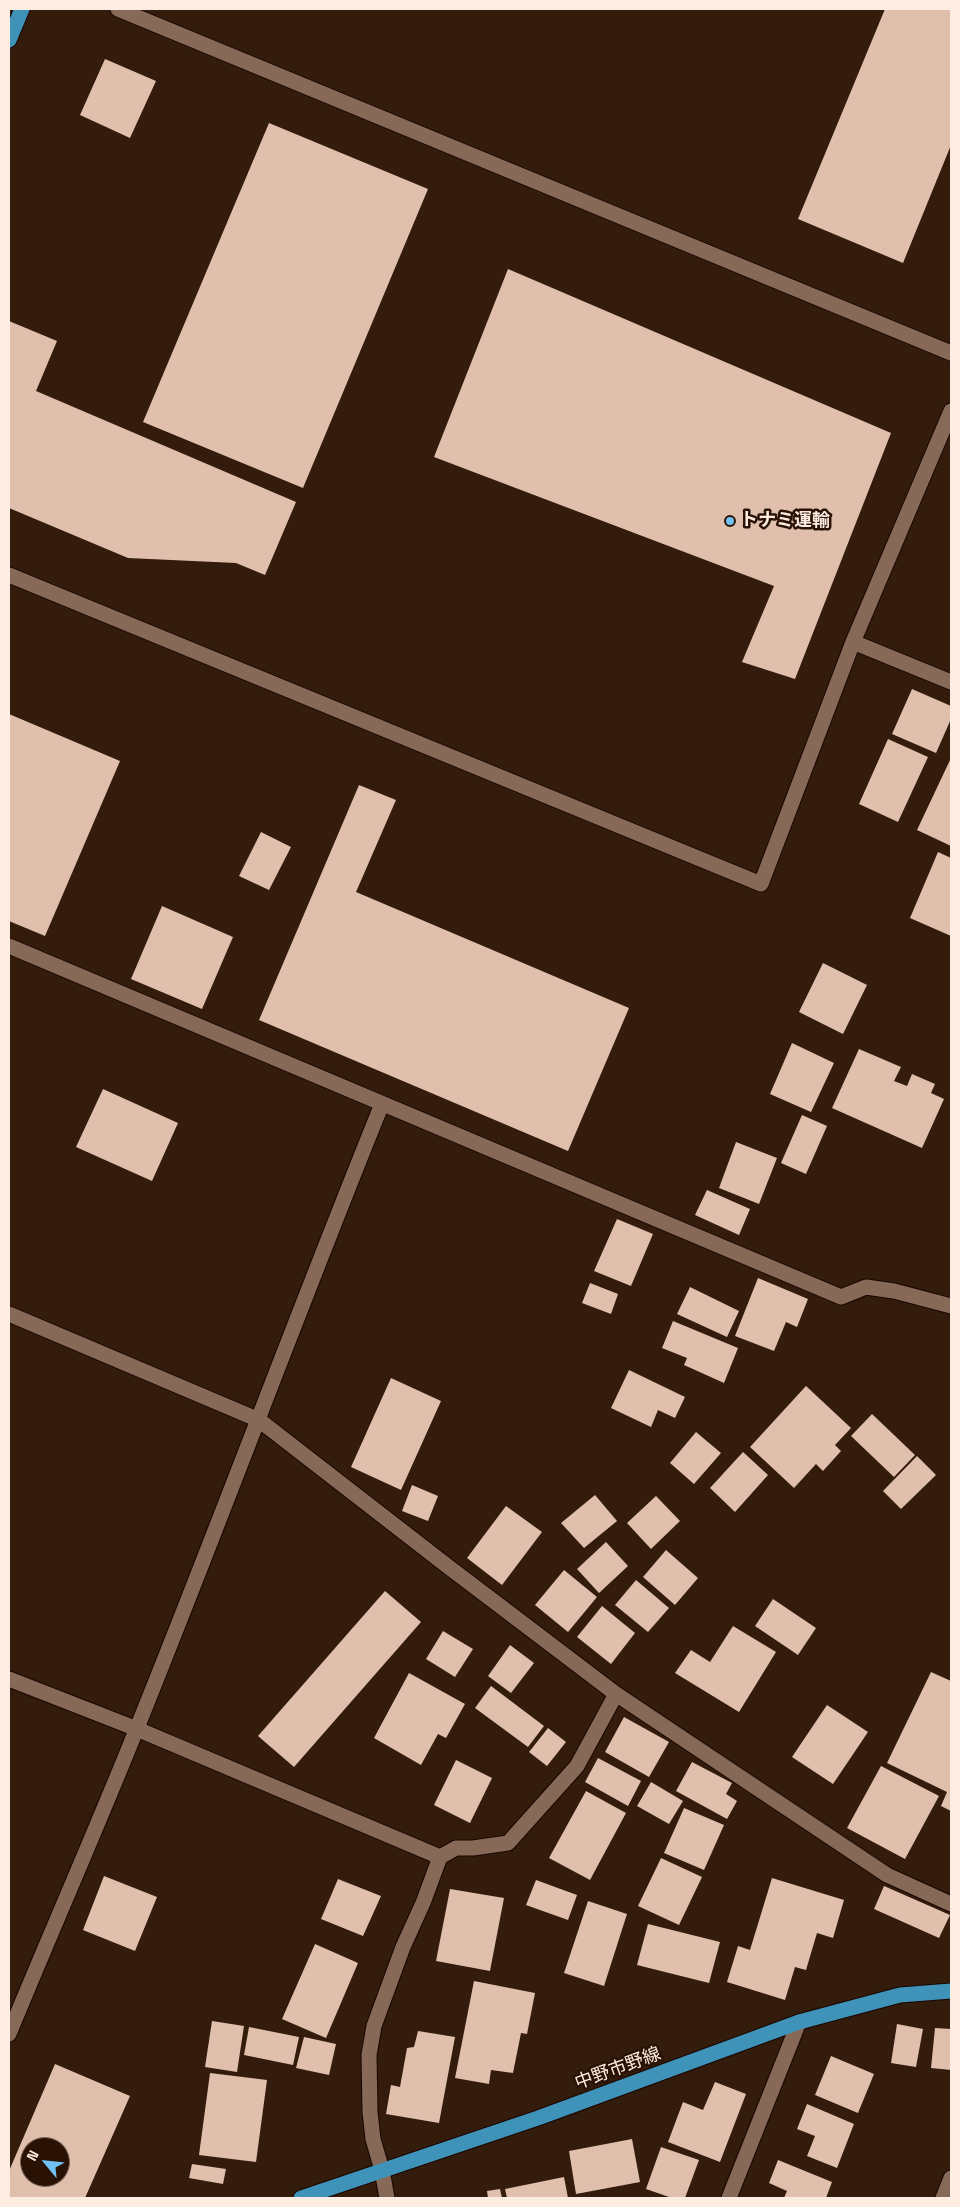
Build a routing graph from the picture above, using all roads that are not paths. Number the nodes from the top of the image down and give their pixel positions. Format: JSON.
{"nodes":[{"id":1,"x":22,"y":9,"type":"edge"},
{"id":2,"x":118,"y":9,"type":"edge"},
{"id":3,"x":9,"y":40,"type":"edge"},
{"id":4,"x":951,"y":354,"type":"edge"},
{"id":5,"x":951,"y":411,"type":"edge"},
{"id":6,"x":9,"y":575,"type":"edge"},
{"id":7,"x":853,"y":642,"type":"junction"},
{"id":8,"x":951,"y":682,"type":"edge"},
{"id":9,"x":9,"y":946,"type":"edge"},
{"id":10,"x":382,"y":1104,"type":"junction"},
{"id":11,"x":951,"y":1306,"type":"edge"},
{"id":12,"x":9,"y":1314,"type":"edge"},
{"id":13,"x":259,"y":1420,"type":"junction"},
{"id":14,"x":9,"y":1679,"type":"edge"},
{"id":15,"x":616,"y":1694,"type":"junction"},
{"id":16,"x":136,"y":1729,"type":"junction"},
{"id":17,"x":440,"y":1857,"type":"junction"},
{"id":18,"x":951,"y":1904,"type":"edge"},
{"id":19,"x":951,"y":1991,"type":"edge"},
{"id":20,"x":799,"y":2022,"type":"junction"},
{"id":21,"x":9,"y":2034,"type":"edge"},
{"id":22,"x":382,"y":2170,"type":"junction"},
{"id":23,"x":951,"y":2178,"type":"edge"},
{"id":24,"x":301,"y":2198,"type":"edge"},
{"id":25,"x":387,"y":2198,"type":"edge"},
{"id":26,"x":729,"y":2198,"type":"edge"},
{"id":27,"x":943,"y":2198,"type":"edge"}],
"edges":[{"from":1,"to":3,"type":"main road"},
{"from":2,"to":4,"type":"street"},
{"from":5,"to":7,"type":"street"},
{"from":6,"to":7,"type":"street"},
{"from":7,"to":8,"type":"street"},
{"from":9,"to":10,"type":"street"},
{"from":10,"to":11,"type":"street"},
{"from":10,"to":13,"type":"street"},
{"from":12,"to":13,"type":"street"},
{"from":13,"to":15,"type":"street"},
{"from":13,"to":16,"type":"street"},
{"from":14,"to":16,"type":"street"},
{"from":15,"to":17,"type":"street"},
{"from":15,"to":18,"type":"street"},
{"from":16,"to":17,"type":"street"},
{"from":16,"to":21,"type":"street"},
{"from":17,"to":22,"type":"street"},
{"from":19,"to":20,"type":"main road","name":"中野市野線"},
{"from":20,"to":22,"type":"main road","name":"中野市野線"},
{"from":20,"to":26,"type":"street"},
{"from":22,"to":24,"type":"main road","name":"中野市野線"},
{"from":22,"to":25,"type":"street"},
{"from":23,"to":27,"type":"street"}]}
